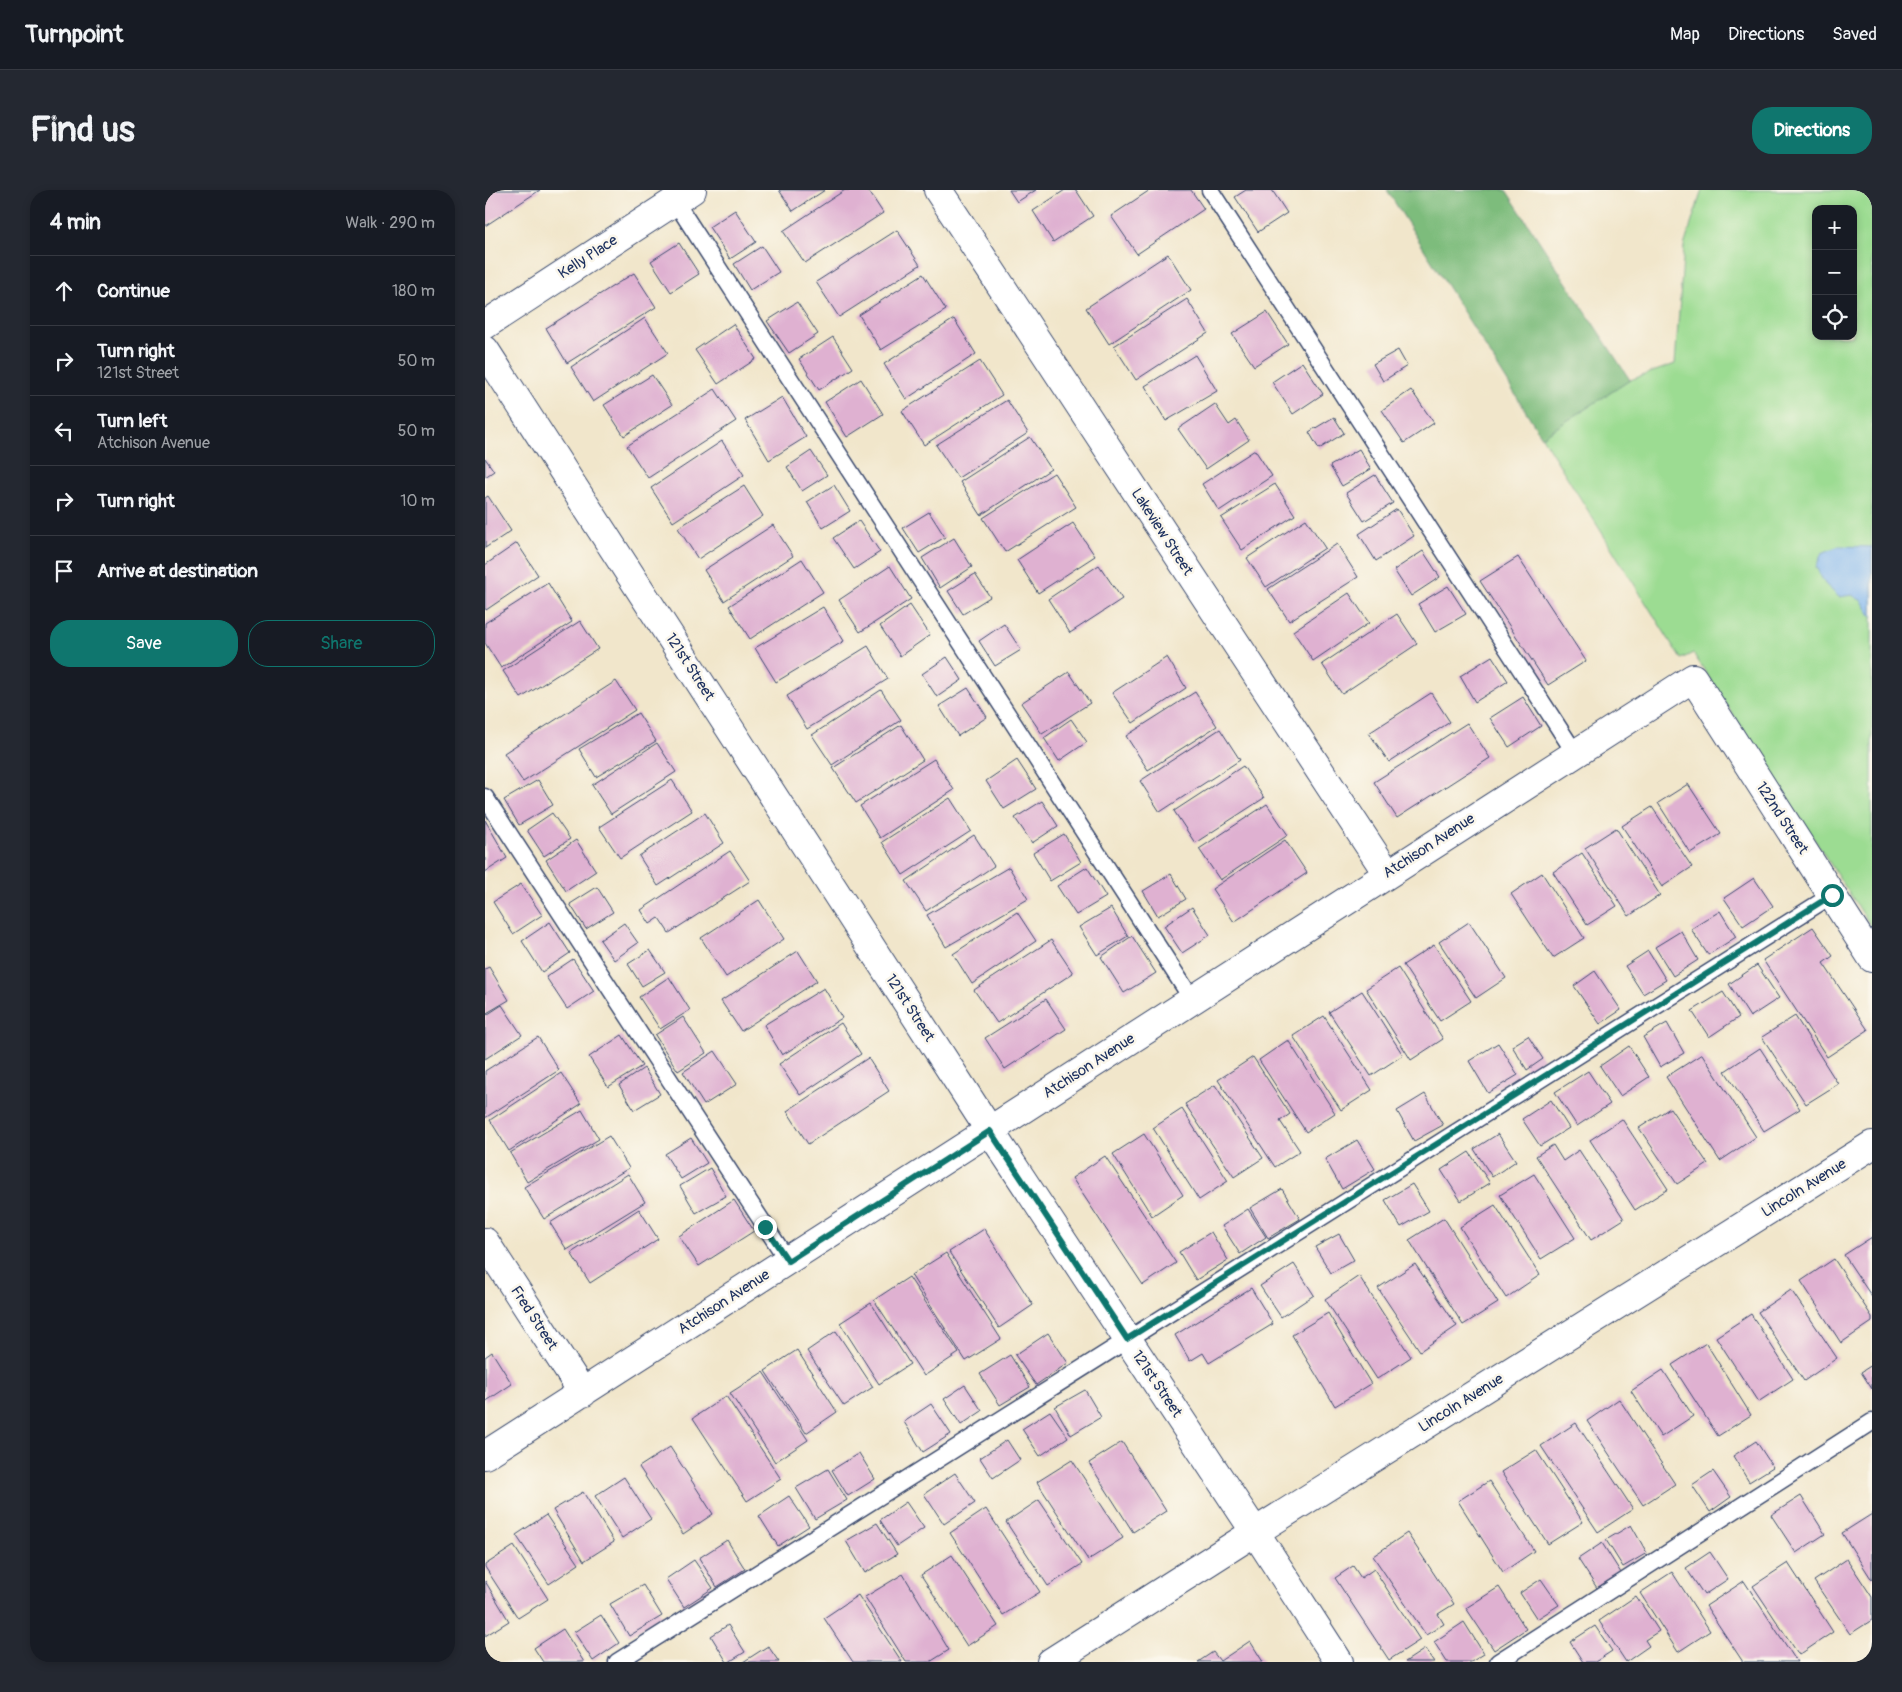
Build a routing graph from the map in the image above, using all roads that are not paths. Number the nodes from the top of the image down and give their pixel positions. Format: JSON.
{"nodes":[{"id":1,"x":938,"y":190,"type":"edge"},
{"id":2,"x":1210,"y":190,"type":"edge"},
{"id":3,"x":678,"y":194,"type":"edge"},
{"id":4,"x":485,"y":325,"type":"edge"},
{"id":5,"x":485,"y":350,"type":"edge"},
{"id":6,"x":1693,"y":678,"type":"joint"},
{"id":7,"x":1575,"y":753,"type":"junction"},
{"id":8,"x":485,"y":797,"type":"edge"},
{"id":9,"x":1387,"y":873,"type":"junction"},
{"id":10,"x":1832,"y":895,"type":"junction"},
{"id":11,"x":1872,"y":958,"type":"edge"},
{"id":12,"x":1192,"y":999,"type":"junction"},
{"id":13,"x":990,"y":1131,"type":"junction"},
{"id":14,"x":1872,"y":1145,"type":"edge"},
{"id":15,"x":485,"y":1242,"type":"edge"},
{"id":16,"x":788,"y":1261,"type":"junction"},
{"id":17,"x":1127,"y":1339,"type":"junction"},
{"id":18,"x":583,"y":1393,"type":"junction"},
{"id":19,"x":1872,"y":1422,"type":"edge"},
{"id":20,"x":485,"y":1455,"type":"edge"},
{"id":21,"x":1255,"y":1532,"type":"junction"},
{"id":22,"x":617,"y":1662,"type":"edge"},
{"id":23,"x":1051,"y":1662,"type":"edge"},
{"id":24,"x":1339,"y":1662,"type":"edge"},
{"id":25,"x":1498,"y":1662,"type":"edge"}],
"edges":[{"from":1,"to":9,"type":"street","name":"Lakeview Street"},
{"from":2,"to":7,"type":"lane"},
{"from":3,"to":4,"type":"street","name":"Kelly Place"},
{"from":3,"to":12,"type":"lane"},
{"from":5,"to":13,"type":"street","name":"121st Street"},
{"from":6,"to":7,"type":"street","name":"Atchison Avenue"},
{"from":6,"to":10,"type":"street","name":"122nd Street"},
{"from":7,"to":9,"type":"street","name":"Atchison Avenue"},
{"from":8,"to":16,"type":"lane"},
{"from":9,"to":12,"type":"street","name":"Atchison Avenue"},
{"from":10,"to":11,"type":"street","name":"122nd Street"},
{"from":10,"to":17,"type":"lane"},
{"from":12,"to":13,"type":"street","name":"Atchison Avenue"},
{"from":13,"to":16,"type":"street","name":"Atchison Avenue"},
{"from":13,"to":17,"type":"street","name":"121st Street"},
{"from":14,"to":21,"type":"street","name":"Lincoln Avenue"},
{"from":15,"to":18,"type":"street","name":"Fred Street"},
{"from":16,"to":18,"type":"street","name":"Atchison Avenue"},
{"from":17,"to":21,"type":"street","name":"121st Street"},
{"from":17,"to":22,"type":"lane"},
{"from":18,"to":20,"type":"street","name":"Atchison Avenue"},
{"from":19,"to":25,"type":"lane"},
{"from":21,"to":23,"type":"street","name":"Lincoln Avenue"},
{"from":21,"to":24,"type":"street","name":"121st Street"}]}
